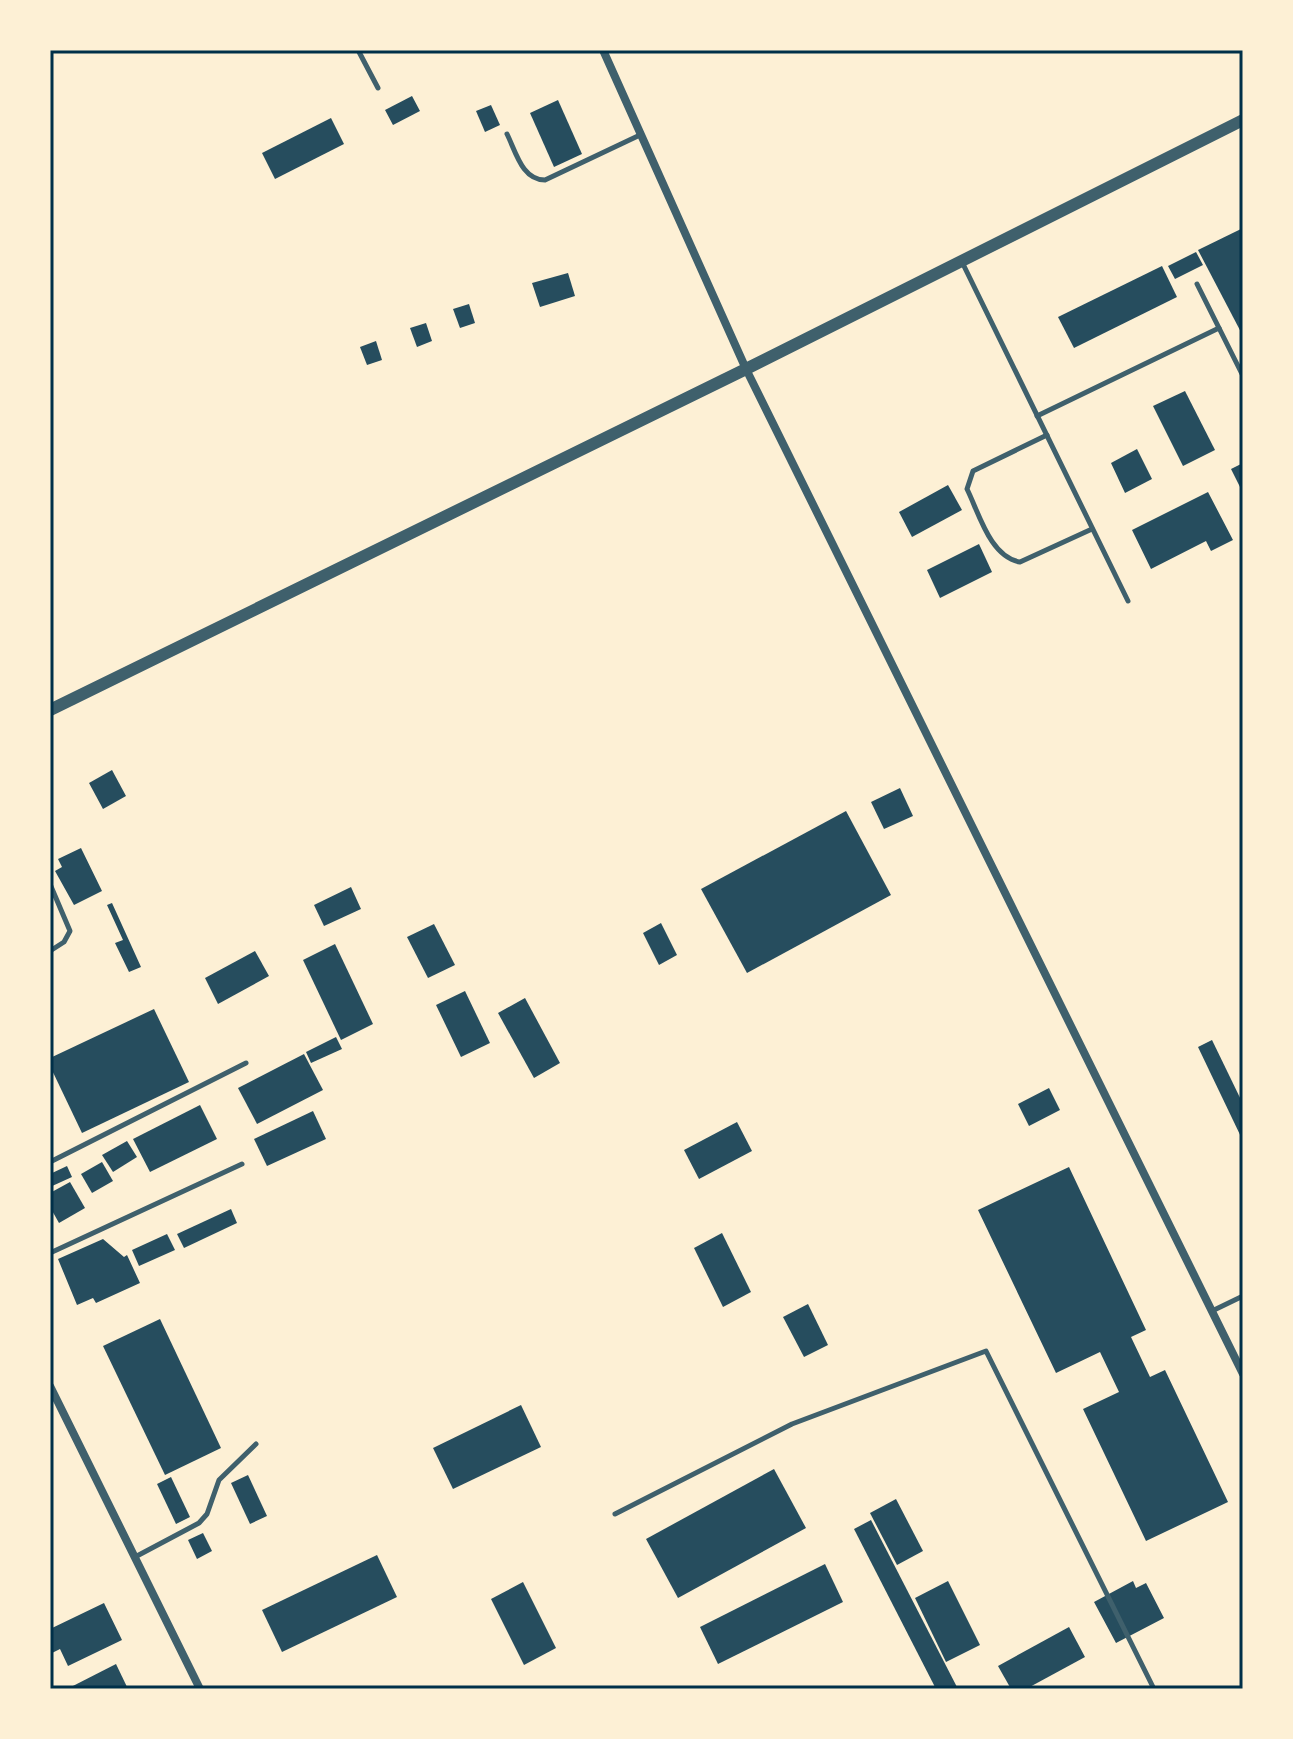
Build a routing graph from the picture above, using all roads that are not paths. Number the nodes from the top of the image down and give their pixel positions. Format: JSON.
{"nodes":[{"id":1,"x":358,"y":50,"type":"edge"},
{"id":2,"x":603,"y":50,"type":"edge"},
{"id":3,"x":378,"y":88,"type":"dead end"},
{"id":4,"x":1243,"y":120,"type":"edge"},
{"id":5,"x":507,"y":134,"type":"dead end"},
{"id":6,"x":640,"y":135,"type":"junction"},
{"id":7,"x":962,"y":261,"type":"junction"},
{"id":8,"x":1197,"y":284,"type":"dead end"},
{"id":9,"x":1219,"y":328,"type":"junction"},
{"id":10,"x":746,"y":369,"type":"junction"},
{"id":11,"x":1243,"y":376,"type":"edge"},
{"id":12,"x":1037,"y":416,"type":"junction"},
{"id":13,"x":1047,"y":435,"type":"junction"},
{"id":14,"x":1092,"y":529,"type":"junction"},
{"id":15,"x":1128,"y":601,"type":"dead end"},
{"id":16,"x":50,"y":710,"type":"edge"},
{"id":17,"x":50,"y":884,"type":"edge"},
{"id":18,"x":50,"y":951,"type":"edge"},
{"id":19,"x":246,"y":1063,"type":"dead end"},
{"id":20,"x":50,"y":1162,"type":"edge"},
{"id":21,"x":242,"y":1164,"type":"dead end"},
{"id":22,"x":50,"y":1253,"type":"edge"},
{"id":23,"x":1243,"y":1296,"type":"edge"},
{"id":24,"x":1212,"y":1311,"type":"junction"},
{"id":25,"x":1242,"y":1368,"type":"edge"},
{"id":26,"x":50,"y":1386,"type":"edge"},
{"id":27,"x":256,"y":1444,"type":"dead end"},
{"id":28,"x":615,"y":1514,"type":"dead end"},
{"id":29,"x":135,"y":1557,"type":"junction"},
{"id":30,"x":200,"y":1689,"type":"edge"},
{"id":31,"x":1154,"y":1689,"type":"edge"}],
"edges":[{"from":1,"to":3,"type":"lane"},
{"from":2,"to":6,"type":"street"},
{"from":4,"to":7,"type":"street"},
{"from":5,"to":6,"type":"lane"},
{"from":6,"to":10,"type":"street"},
{"from":7,"to":10,"type":"street"},
{"from":7,"to":12,"type":"lane"},
{"from":8,"to":9,"type":"lane"},
{"from":9,"to":11,"type":"lane"},
{"from":9,"to":12,"type":"lane"},
{"from":10,"to":16,"type":"street"},
{"from":10,"to":24,"type":"street"},
{"from":12,"to":13,"type":"lane"},
{"from":13,"to":14,"type":"lane"},
{"from":13,"to":14,"type":"lane"},
{"from":14,"to":15,"type":"lane"},
{"from":17,"to":18,"type":"lane"},
{"from":19,"to":20,"type":"lane"},
{"from":21,"to":22,"type":"lane"},
{"from":23,"to":24,"type":"lane"},
{"from":24,"to":25,"type":"street"},
{"from":26,"to":29,"type":"street"},
{"from":27,"to":29,"type":"lane"},
{"from":28,"to":31,"type":"lane"},
{"from":29,"to":30,"type":"street"}]}
